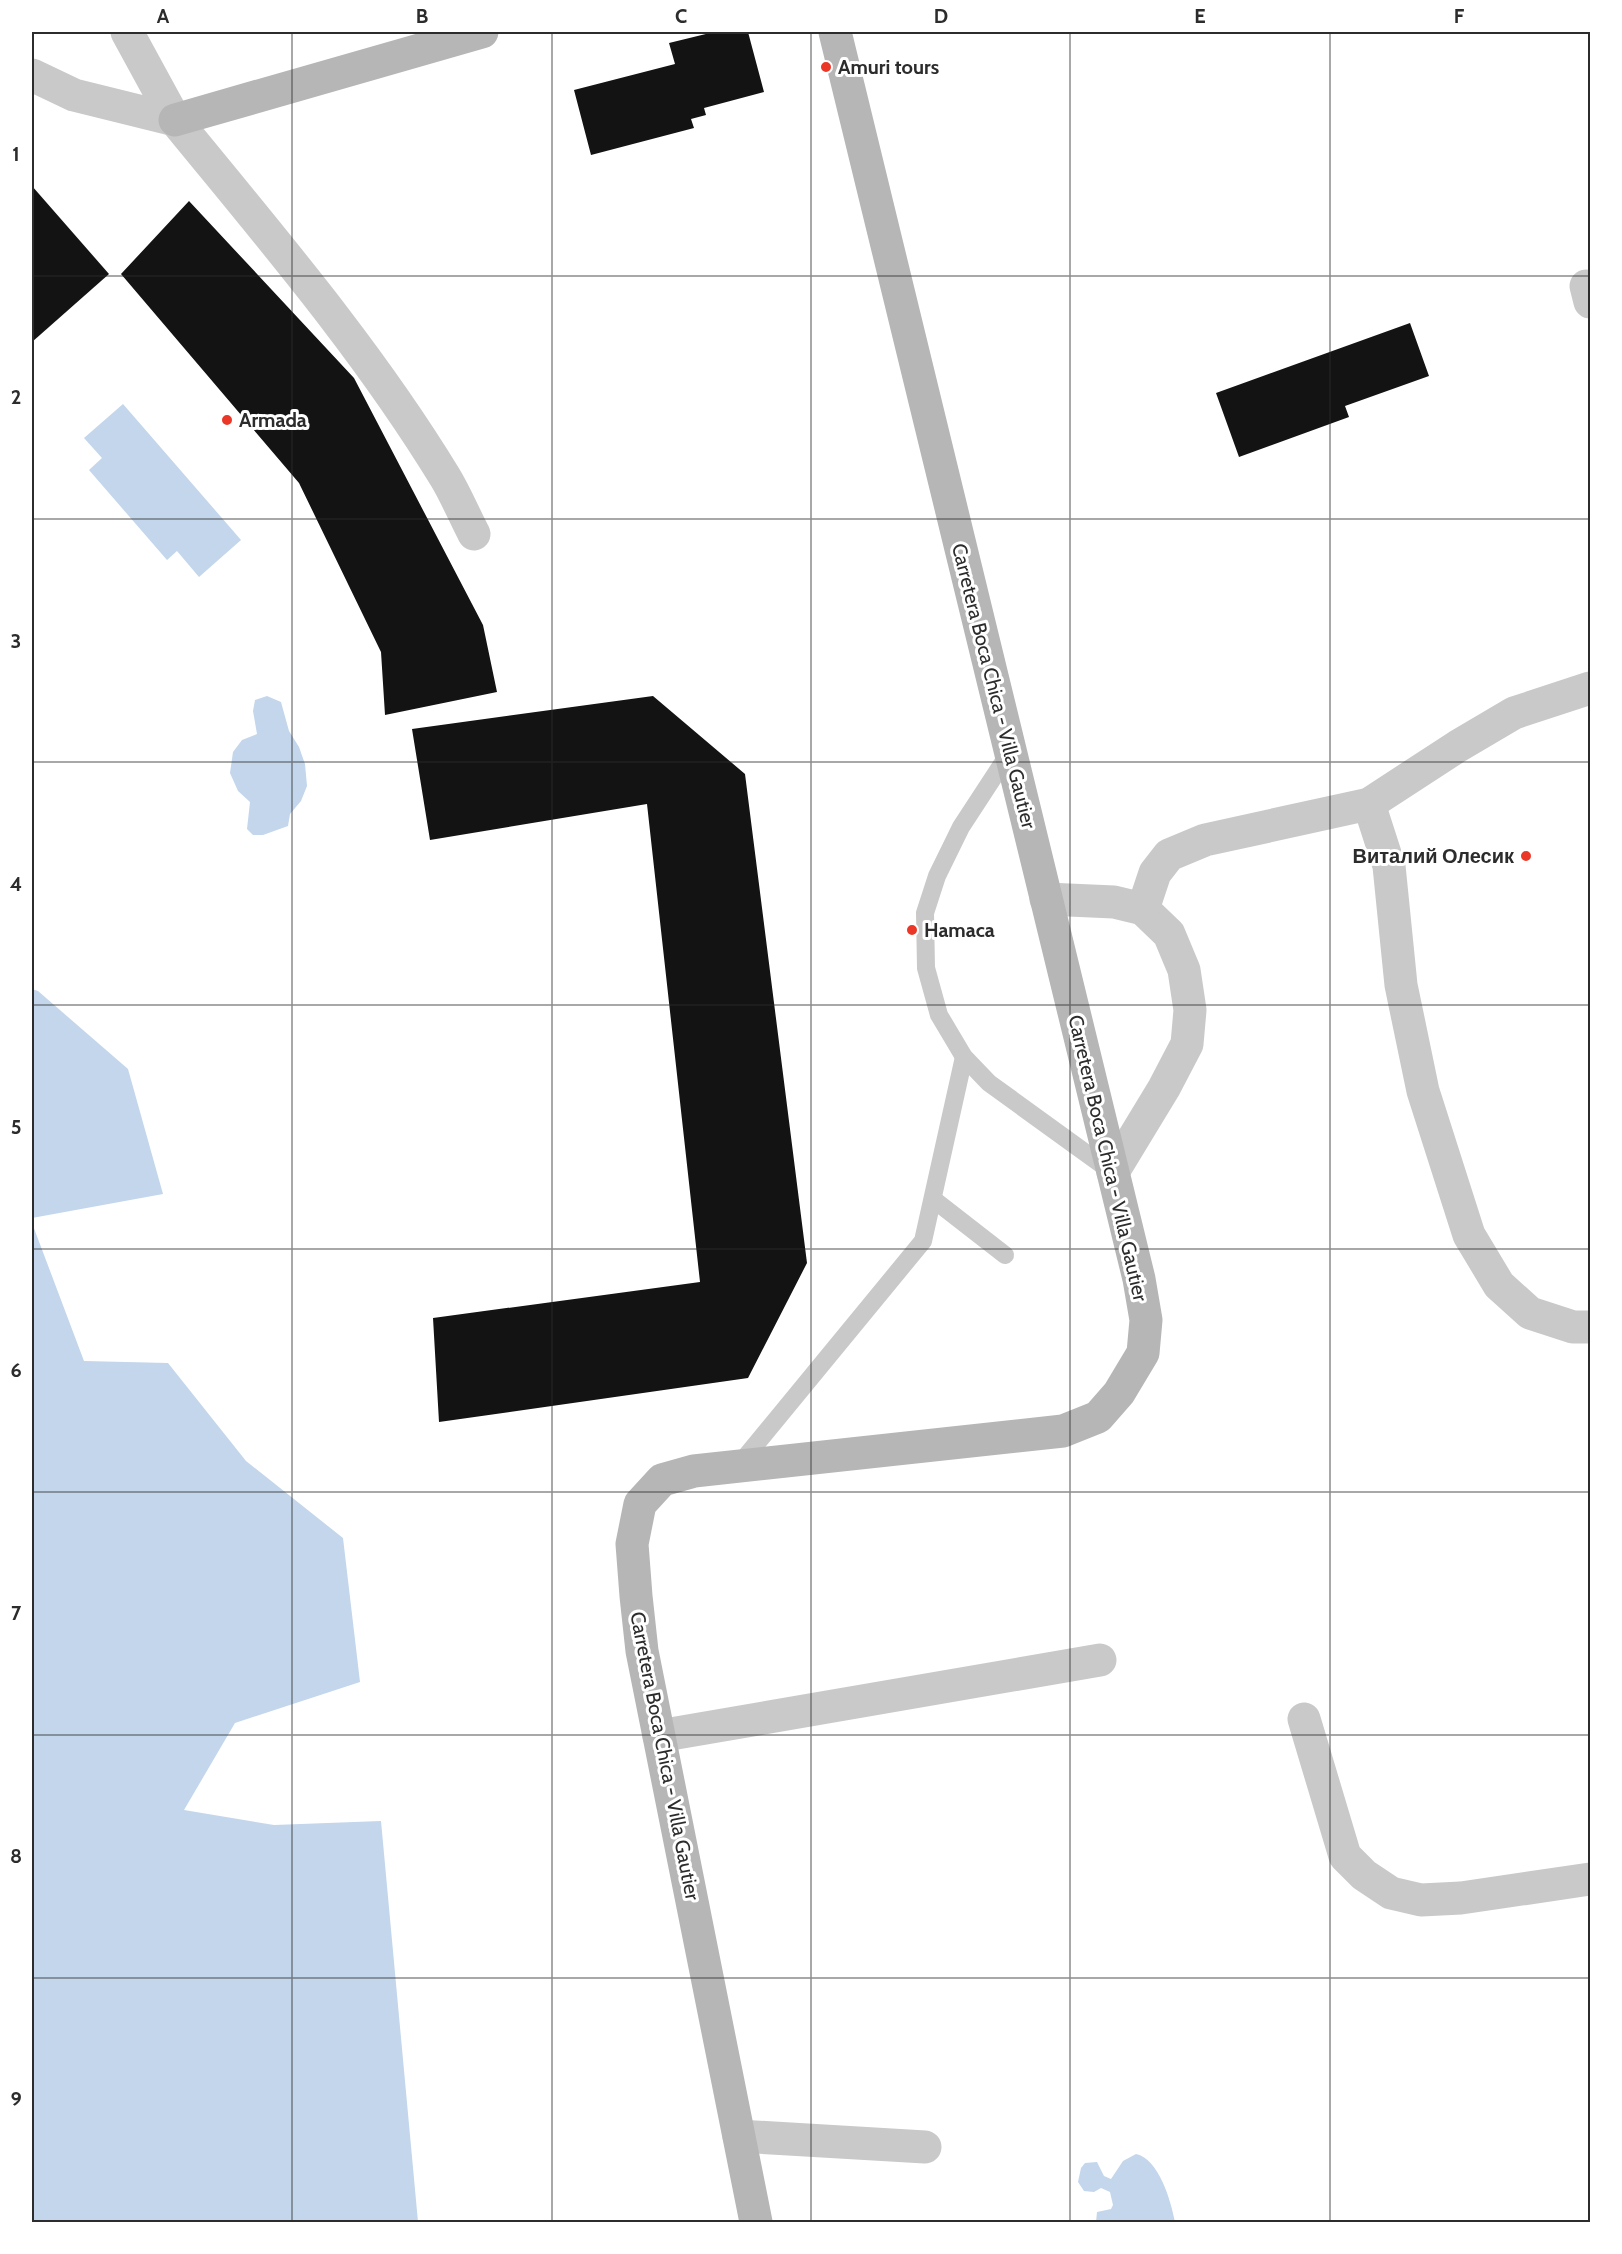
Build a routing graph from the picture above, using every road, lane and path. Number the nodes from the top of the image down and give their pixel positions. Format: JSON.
{"nodes":[{"id":1,"x":127,"y":32,"type":"edge"},
{"id":2,"x":482,"y":32,"type":"edge"},
{"id":3,"x":835,"y":32,"type":"edge"},
{"id":4,"x":439,"y":38,"type":"edge"},
{"id":5,"x":32,"y":75,"type":"edge"},
{"id":6,"x":175,"y":120,"type":"junction"},
{"id":7,"x":474,"y":534,"type":"dead end"},
{"id":8,"x":1590,"y":688,"type":"edge"},
{"id":9,"x":1010,"y":752,"type":"junction"},
{"id":10,"x":1369,"y":804,"type":"junction"},
{"id":11,"x":1046,"y":899,"type":"junction"},
{"id":12,"x":1143,"y":909,"type":"junction"},
{"id":13,"x":964,"y":1057,"type":"junction"},
{"id":14,"x":1113,"y":1172,"type":"junction"},
{"id":15,"x":933,"y":1199,"type":"junction"},
{"id":16,"x":1005,"y":1255,"type":"dead end"},
{"id":17,"x":1590,"y":1328,"type":"edge"},
{"id":18,"x":738,"y":1466,"type":"junction"},
{"id":19,"x":1100,"y":1660,"type":"dead end"},
{"id":20,"x":1304,"y":1719,"type":"dead end"},
{"id":21,"x":659,"y":1736,"type":"junction"},
{"id":22,"x":1590,"y":1879,"type":"edge"},
{"id":23,"x":739,"y":2136,"type":"junction"},
{"id":24,"x":925,"y":2147,"type":"dead end"},
{"id":25,"x":756,"y":2223,"type":"edge"}],
"edges":[{"from":1,"to":6,"type":"street"},
{"from":2,"to":4,"type":"main road"},
{"from":3,"to":9,"type":"main road","name":"Carretera Boca Chica - Villa Gautier"},
{"from":4,"to":6,"type":"main road"},
{"from":5,"to":6,"type":"street"},
{"from":6,"to":7,"type":"street"},
{"from":8,"to":10,"type":"street"},
{"from":9,"to":11,"type":"main road","name":"Carretera Boca Chica - Villa Gautier"},
{"from":9,"to":13,"type":"lane"},
{"from":10,"to":12,"type":"street"},
{"from":10,"to":17,"type":"street"},
{"from":11,"to":12,"type":"street"},
{"from":11,"to":14,"type":"main road","name":"Carretera Boca Chica - Villa Gautier"},
{"from":12,"to":14,"type":"street"},
{"from":13,"to":14,"type":"lane"},
{"from":13,"to":15,"type":"lane"},
{"from":14,"to":18,"type":"main road","name":"Carretera Boca Chica - Villa Gautier"},
{"from":15,"to":16,"type":"lane"},
{"from":15,"to":18,"type":"lane"},
{"from":18,"to":21,"type":"main road","name":"Carretera Boca Chica - Villa Gautier"},
{"from":19,"to":21,"type":"street"},
{"from":20,"to":22,"type":"street"},
{"from":21,"to":23,"type":"main road","name":"Carretera Boca Chica - Villa Gautier"},
{"from":23,"to":24,"type":"street"},
{"from":23,"to":25,"type":"main road","name":"Carretera Boca Chica - Villa Gautier"}]}
